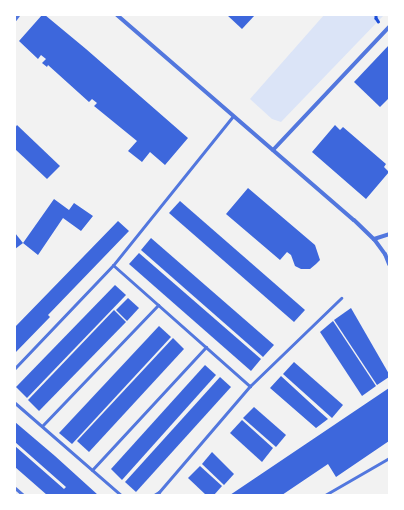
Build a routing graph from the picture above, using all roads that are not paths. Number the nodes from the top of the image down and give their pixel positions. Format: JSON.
{"nodes":[{"id":1,"x":18,"y":15,"type":"edge"},
{"id":2,"x":117,"y":15,"type":"edge"},
{"id":3,"x":15,"y":19,"type":"edge"},
{"id":4,"x":389,"y":27,"type":"edge"},
{"id":5,"x":233,"y":116,"type":"junction"},
{"id":6,"x":273,"y":150,"type":"junction"},
{"id":7,"x":389,"y":234,"type":"edge"},
{"id":8,"x":374,"y":239,"type":"junction"},
{"id":9,"x":389,"y":264,"type":"edge"},
{"id":10,"x":113,"y":265,"type":"junction"},
{"id":11,"x":341,"y":298,"type":"dead end"},
{"id":12,"x":158,"y":305,"type":"junction"},
{"id":13,"x":206,"y":347,"type":"junction"},
{"id":14,"x":15,"y":368,"type":"edge"},
{"id":15,"x":250,"y":386,"type":"junction"},
{"id":16,"x":15,"y":403,"type":"edge"},
{"id":17,"x":42,"y":426,"type":"junction"},
{"id":18,"x":389,"y":458,"type":"edge"},
{"id":19,"x":92,"y":470,"type":"junction"},
{"id":20,"x":15,"y":488,"type":"edge"},
{"id":21,"x":23,"y":495,"type":"edge"},
{"id":22,"x":121,"y":495,"type":"edge"},
{"id":23,"x":154,"y":495,"type":"edge"},
{"id":24,"x":325,"y":495,"type":"edge"}],
"edges":[{"from":1,"to":3,"type":"lane"},
{"from":2,"to":5,"type":"street"},
{"from":4,"to":6,"type":"street"},
{"from":5,"to":6,"type":"street"},
{"from":5,"to":10,"type":"lane"},
{"from":6,"to":8,"type":"street"},
{"from":7,"to":8,"type":"street"},
{"from":8,"to":9,"type":"street"},
{"from":10,"to":12,"type":"lane"},
{"from":10,"to":14,"type":"lane"},
{"from":11,"to":15,"type":"lane"},
{"from":12,"to":13,"type":"lane"},
{"from":12,"to":17,"type":"lane"},
{"from":13,"to":15,"type":"lane"},
{"from":13,"to":19,"type":"lane"},
{"from":15,"to":23,"type":"lane"},
{"from":16,"to":17,"type":"lane"},
{"from":17,"to":19,"type":"lane"},
{"from":18,"to":24,"type":"lane"},
{"from":19,"to":22,"type":"lane"},
{"from":20,"to":21,"type":"lane"}]}
